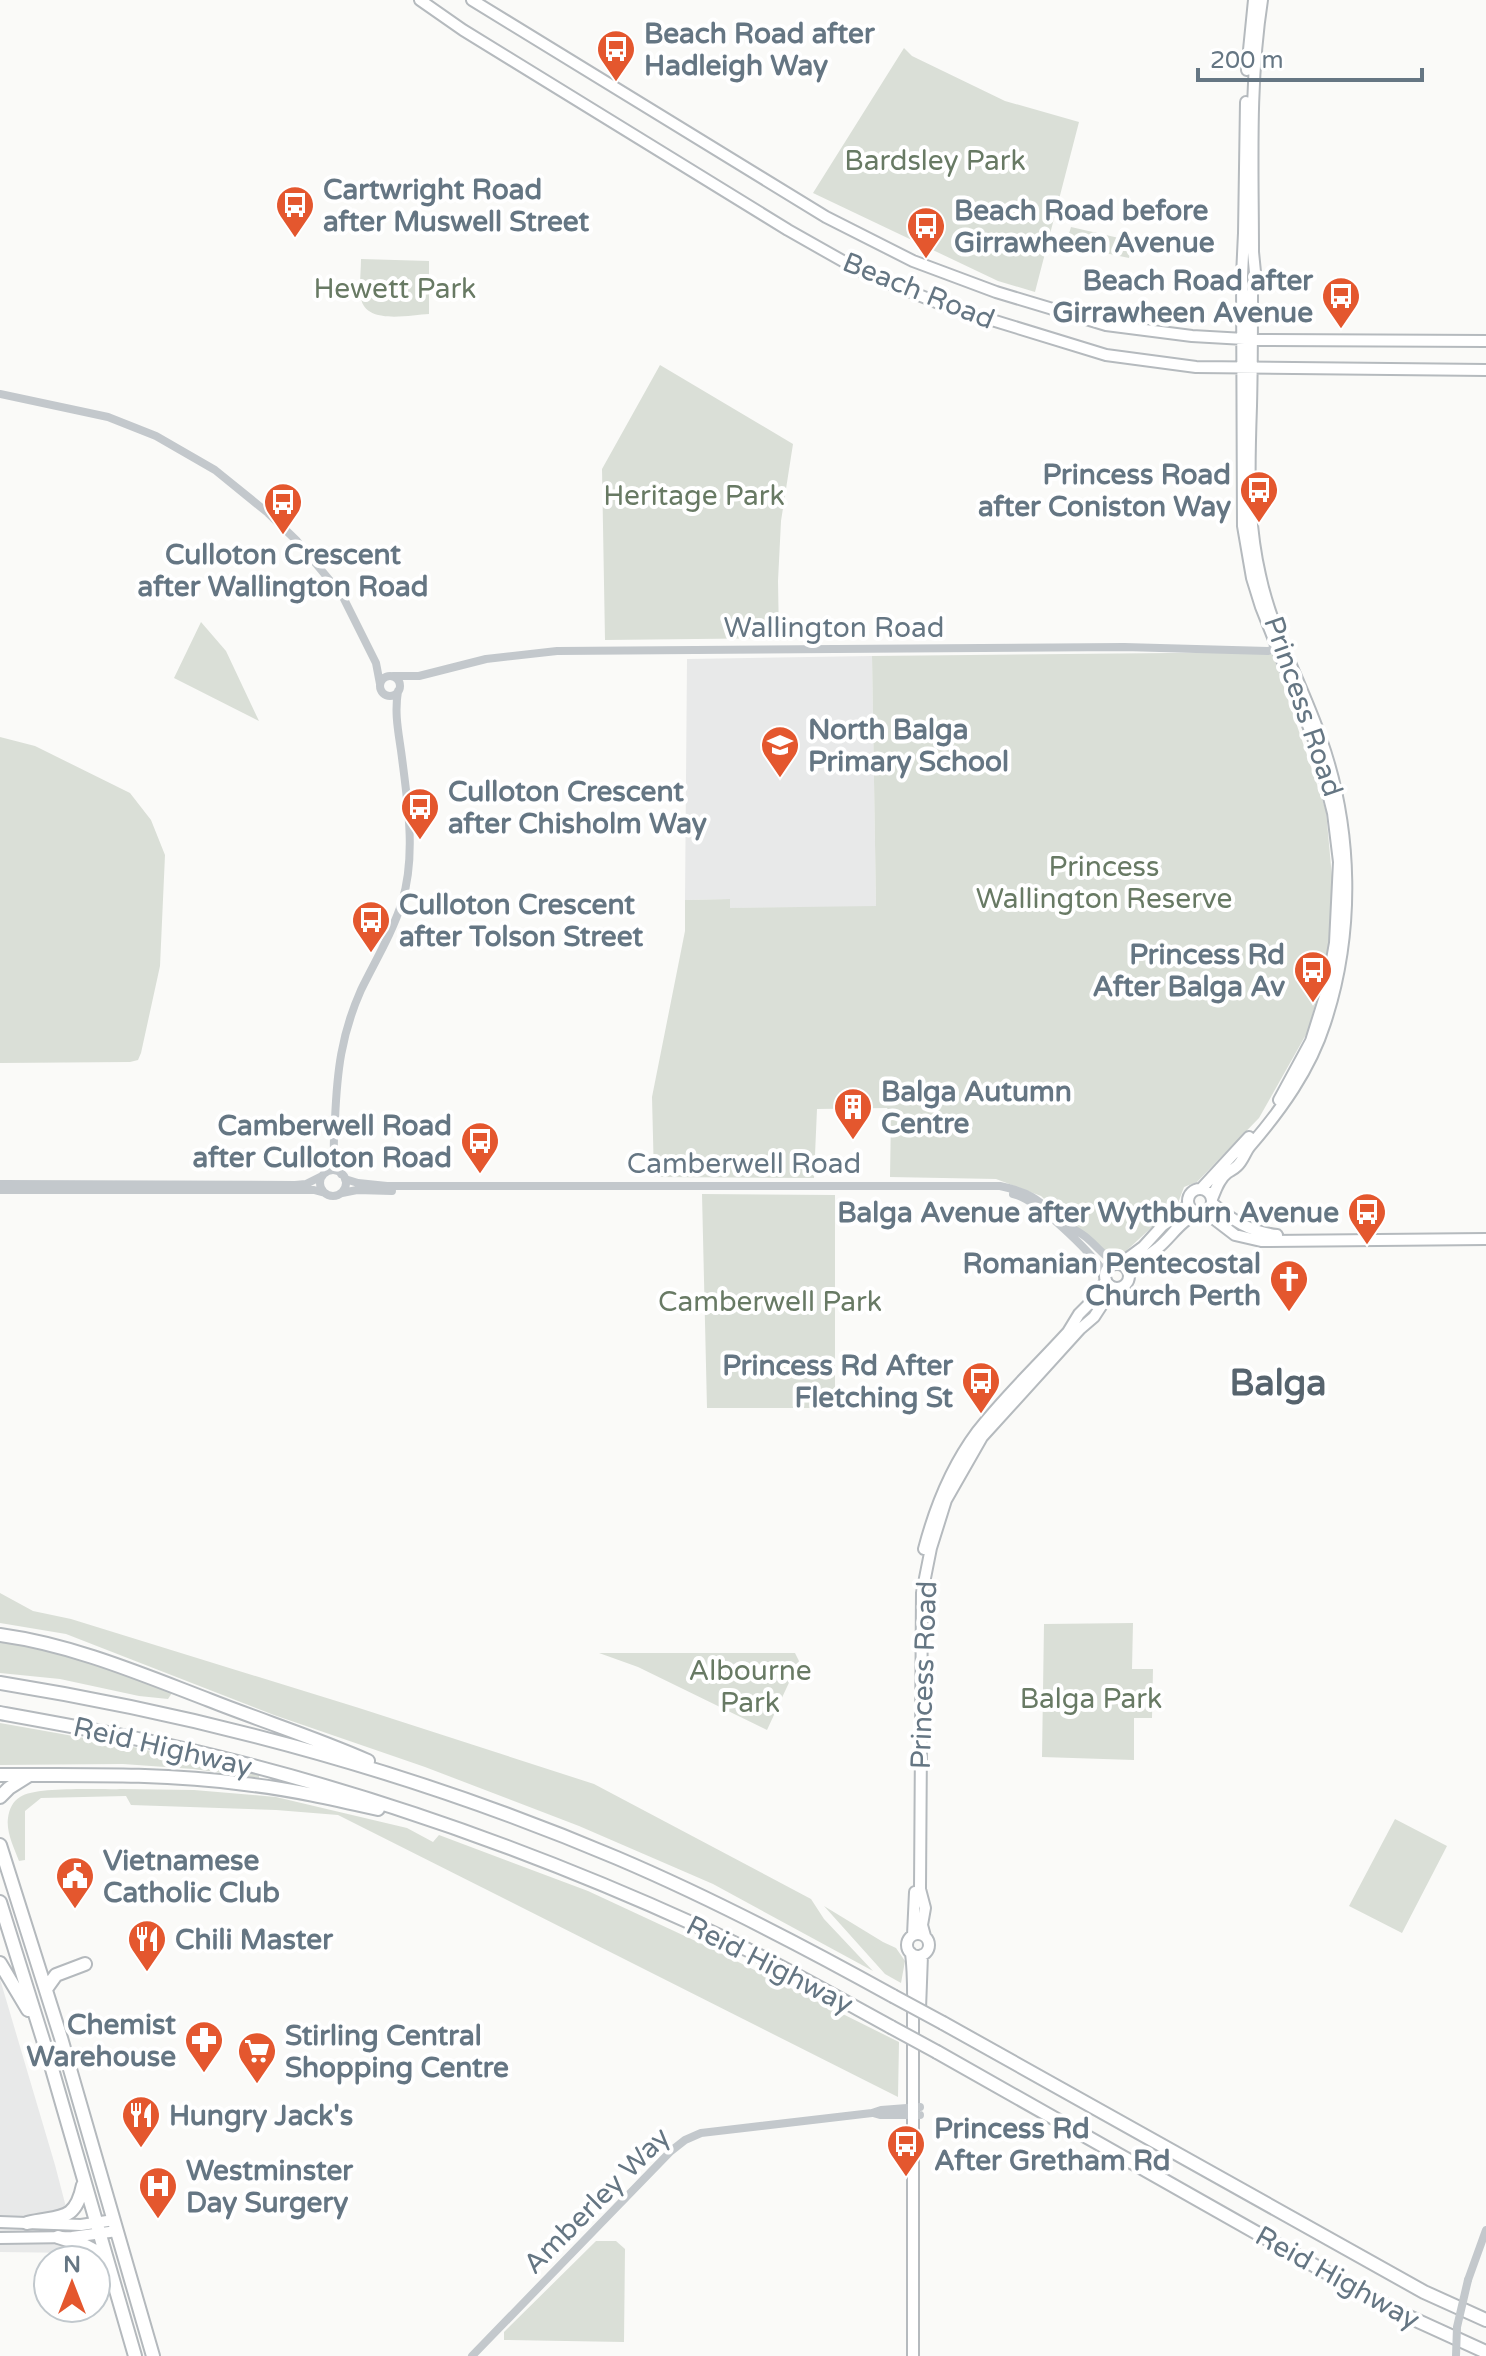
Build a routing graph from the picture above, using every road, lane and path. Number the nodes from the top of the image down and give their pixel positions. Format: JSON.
{"nodes":[{"id":1,"x":420,"y":0,"type":"edge"},
{"id":2,"x":472,"y":0,"type":"edge"},
{"id":3,"x":1254,"y":0,"type":"edge"},
{"id":4,"x":1262,"y":0,"type":"edge"},
{"id":5,"x":1248,"y":339,"type":"junction"},
{"id":6,"x":1486,"y":341,"type":"edge"},
{"id":7,"x":1248,"y":369,"type":"junction"},
{"id":8,"x":1486,"y":370,"type":"edge"},
{"id":9,"x":0,"y":394,"type":"edge"},
{"id":10,"x":1278,"y":642,"type":"junction"},
{"id":11,"x":376,"y":663,"type":"junction"},
{"id":12,"x":391,"y":676,"type":"junction"},
{"id":13,"x":419,"y":676,"type":"junction"},
{"id":14,"x":380,"y":684,"type":"junction"},
{"id":15,"x":399,"y":690,"type":"junction"},
{"id":16,"x":386,"y":695,"type":"junction"},
{"id":17,"x":395,"y":710,"type":"junction"},
{"id":18,"x":1275,"y":1112,"type":"junction"},
{"id":19,"x":334,"y":1149,"type":"junction"},
{"id":20,"x":324,"y":1175,"type":"junction"},
{"id":21,"x":343,"y":1177,"type":"junction"},
{"id":22,"x":0,"y":1184,"type":"edge"},
{"id":23,"x":1201,"y":1189,"type":"junction"},
{"id":24,"x":0,"y":1190,"type":"edge"},
{"id":25,"x":325,"y":1193,"type":"junction"},
{"id":26,"x":342,"y":1193,"type":"junction"},
{"id":27,"x":1188,"y":1204,"type":"junction"},
{"id":28,"x":1207,"y":1207,"type":"junction"},
{"id":29,"x":1486,"y":1236,"type":"edge"},
{"id":30,"x":1118,"y":1264,"type":"junction"},
{"id":31,"x":1129,"y":1274,"type":"junction"},
{"id":32,"x":1105,"y":1277,"type":"junction"},
{"id":33,"x":1120,"y":1288,"type":"junction"},
{"id":34,"x":0,"y":1635,"type":"edge"},
{"id":35,"x":0,"y":1683,"type":"edge"},
{"id":36,"x":0,"y":1713,"type":"edge"},
{"id":37,"x":0,"y":1775,"type":"edge"},
{"id":38,"x":31,"y":1775,"type":"junction"},
{"id":39,"x":426,"y":1785,"type":"junction"},
{"id":40,"x":0,"y":1797,"type":"edge"},
{"id":41,"x":447,"y":1825,"type":"junction"},
{"id":42,"x":0,"y":1845,"type":"edge"},
{"id":43,"x":0,"y":1902,"type":"edge"},
{"id":44,"x":3,"y":1923,"type":"edge"},
{"id":45,"x":913,"y":1935,"type":"junction"},
{"id":46,"x":925,"y":1936,"type":"junction"},
{"id":47,"x":916,"y":1954,"type":"junction"},
{"id":48,"x":0,"y":1963,"type":"edge"},
{"id":49,"x":85,"y":1964,"type":"dead end"},
{"id":50,"x":46,"y":1989,"type":"junction"},
{"id":51,"x":38,"y":2027,"type":"junction"},
{"id":52,"x":916,"y":2111,"type":"junction"},
{"id":53,"x":83,"y":2182,"type":"junction"},
{"id":54,"x":0,"y":2222,"type":"edge"},
{"id":55,"x":27,"y":2223,"type":"junction"},
{"id":56,"x":116,"y":2226,"type":"junction"},
{"id":57,"x":97,"y":2229,"type":"junction"},
{"id":58,"x":1486,"y":2230,"type":"edge"},
{"id":59,"x":58,"y":2237,"type":"junction"},
{"id":60,"x":0,"y":2238,"type":"edge"},
{"id":61,"x":80,"y":2244,"type":"edge"},
{"id":62,"x":101,"y":2244,"type":"edge"},
{"id":63,"x":112,"y":2279,"type":"edge"},
{"id":64,"x":1486,"y":2320,"type":"edge"},
{"id":65,"x":1486,"y":2352,"type":"edge"},
{"id":66,"x":135,"y":2356,"type":"edge"},
{"id":67,"x":153,"y":2356,"type":"edge"},
{"id":68,"x":472,"y":2356,"type":"edge"},
{"id":69,"x":913,"y":2356,"type":"edge"},
{"id":70,"x":920,"y":2356,"type":"edge"},
{"id":71,"x":1456,"y":2356,"type":"edge"}],
"edges":[{"from":1,"to":7,"type":"main road","name":"Beach Road"},
{"from":2,"to":5,"type":"main road","name":"Beach Road"},
{"from":3,"to":5,"type":"main road"},
{"from":4,"to":5,"type":"main road"},
{"from":5,"to":6,"type":"main road","name":"Beach Road"},
{"from":5,"to":7,"type":"main road","name":"Princess Road"},
{"from":7,"to":8,"type":"main road","name":"Beach Road"},
{"from":7,"to":10,"type":"main road","name":"Princess Road"},
{"from":9,"to":11,"type":"street"},
{"from":10,"to":13,"type":"street","name":"Wallington Road"},
{"from":10,"to":18,"type":"main road","name":"Princess Road"},
{"from":11,"to":12,"type":"street"},
{"from":11,"to":14,"type":"street"},
{"from":12,"to":13,"type":"street","name":"Wallington Road"},
{"from":12,"to":14,"type":"street"},
{"from":12,"to":15,"type":"street"},
{"from":13,"to":15,"type":"street","name":"Wallington Road"},
{"from":14,"to":16,"type":"street"},
{"from":15,"to":16,"type":"street"},
{"from":15,"to":17,"type":"street"},
{"from":16,"to":17,"type":"street"},
{"from":17,"to":19,"type":"street"},
{"from":18,"to":23,"type":"main road","name":"Princess Road"},
{"from":18,"to":28,"type":"main road","name":"Princess Road"},
{"from":19,"to":20,"type":"street"},
{"from":19,"to":21,"type":"street"},
{"from":20,"to":21,"type":"street"},
{"from":20,"to":22,"type":"street"},
{"from":20,"to":25,"type":"street"},
{"from":21,"to":26,"type":"street"},
{"from":21,"to":30,"type":"street","name":"Camberwell Road"},
{"from":23,"to":27,"type":"main road"},
{"from":23,"to":28,"type":"main road"},
{"from":24,"to":25,"type":"street"},
{"from":25,"to":26,"type":"street"},
{"from":26,"to":32,"type":"street","name":"Camberwell Road"},
{"from":27,"to":28,"type":"main road"},
{"from":27,"to":30,"type":"main road"},
{"from":28,"to":29,"type":"main road"},
{"from":28,"to":31,"type":"main road","name":"Princess Road"},
{"from":30,"to":31,"type":"main road"},
{"from":30,"to":32,"type":"main road"},
{"from":31,"to":33,"type":"main road"},
{"from":32,"to":33,"type":"main road"},
{"from":32,"to":45,"type":"main road","name":"Princess Road"},
{"from":33,"to":46,"type":"main road","name":"Princess Road"},
{"from":34,"to":39,"type":"highway"},
{"from":35,"to":39,"type":"highway","name":"Reid Highway"},
{"from":36,"to":41,"type":"highway","name":"Reid Highway"},
{"from":37,"to":38,"type":"highway"},
{"from":38,"to":40,"type":"highway"},
{"from":38,"to":41,"type":"highway"},
{"from":39,"to":64,"type":"highway","name":"Reid Highway","bridge":true},
{"from":41,"to":65,"type":"highway","name":"Reid Highway","bridge":true},
{"from":42,"to":50,"type":"highway"},
{"from":43,"to":44,"type":"highway"},
{"from":44,"to":51,"type":"highway"},
{"from":45,"to":46,"type":"main road"},
{"from":45,"to":47,"type":"main road"},
{"from":46,"to":47,"type":"main road"},
{"from":47,"to":52,"type":"main road"},
{"from":48,"to":51,"type":"highway"},
{"from":49,"to":50,"type":"highway"},
{"from":50,"to":56,"type":"highway"},
{"from":51,"to":53,"type":"highway"},
{"from":52,"to":68,"type":"street","name":"Amberley Way"},
{"from":52,"to":69,"type":"main road"},
{"from":52,"to":70,"type":"main road"},
{"from":53,"to":55,"type":"highway"},
{"from":53,"to":57,"type":"highway"},
{"from":54,"to":55,"type":"main road"},
{"from":55,"to":57,"type":"main road"},
{"from":56,"to":57,"type":"main road"},
{"from":56,"to":67,"type":"highway"},
{"from":57,"to":59,"type":"main road"},
{"from":57,"to":62,"type":"highway"},
{"from":58,"to":71,"type":"street","bridge":true},
{"from":59,"to":60,"type":"main road"},
{"from":59,"to":61,"type":"highway"},
{"from":63,"to":66,"type":"highway"}]}
